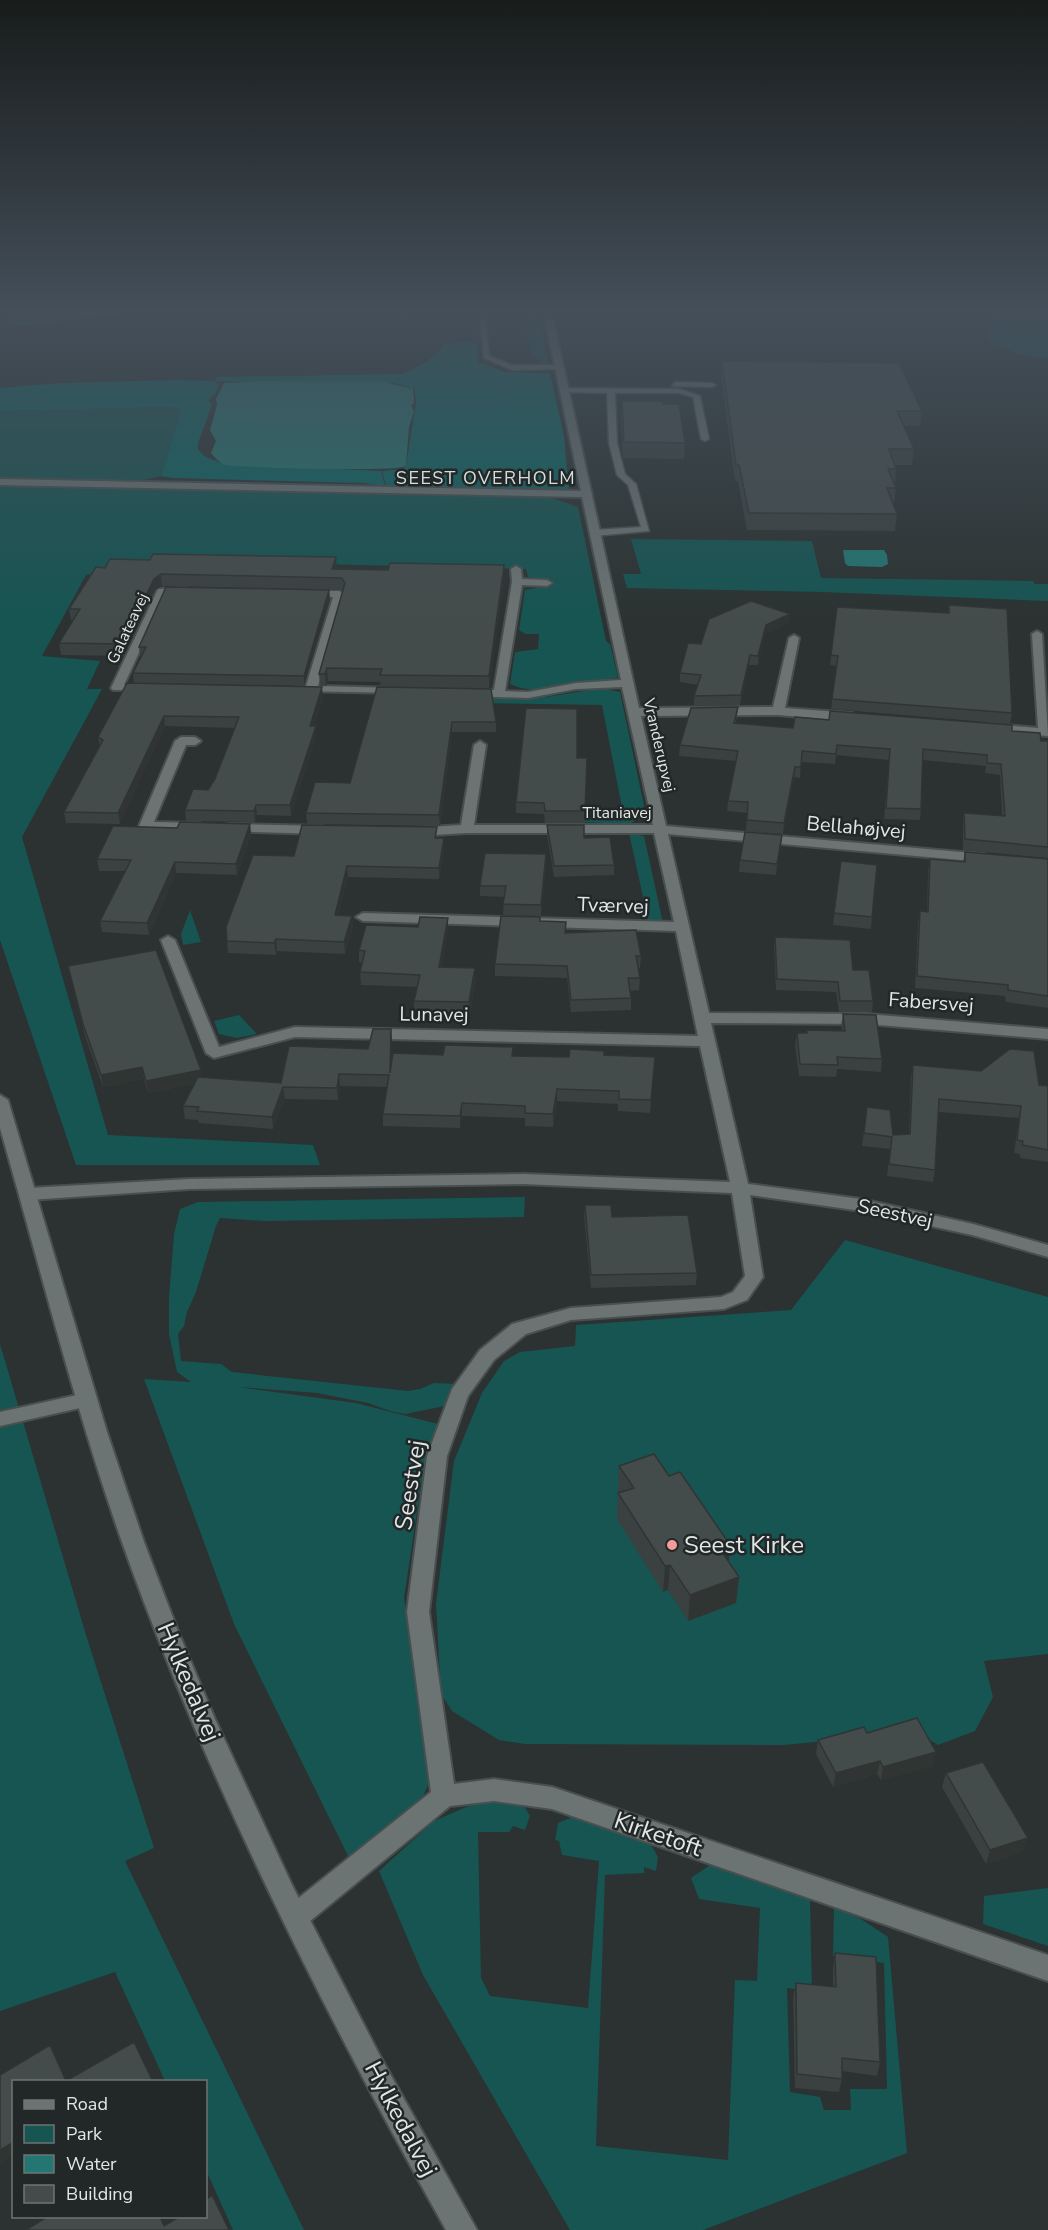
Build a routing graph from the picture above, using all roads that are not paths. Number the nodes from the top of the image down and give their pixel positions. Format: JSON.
{"nodes":[{"id":1,"x":568,"y":414,"type":"edge"},
{"id":2,"x":612,"y":414,"type":"edge"},
{"id":3,"x":700,"y":414,"type":"edge"},
{"id":4,"x":705,"y":439,"type":"dead end"},
{"id":5,"x":0,"y":482,"type":"edge"},
{"id":6,"x":586,"y":494,"type":"junction"},
{"id":7,"x":594,"y":533,"type":"junction"},
{"id":8,"x":516,"y":569,"type":"dead end"},
{"id":9,"x":517,"y":582,"type":"junction"},
{"id":10,"x":547,"y":583,"type":"dead end"},
{"id":11,"x":196,"y":592,"type":"edge"},
{"id":12,"x":296,"y":594,"type":"edge"},
{"id":13,"x":1037,"y":634,"type":"dead end"},
{"id":14,"x":794,"y":638,"type":"dead end"},
{"id":15,"x":627,"y":683,"type":"junction"},
{"id":16,"x":164,"y":688,"type":"edge"},
{"id":17,"x":288,"y":689,"type":"edge"},
{"id":18,"x":310,"y":690,"type":"junction"},
{"id":19,"x":413,"y":692,"type":"edge"},
{"id":20,"x":461,"y":693,"type":"edge"},
{"id":21,"x":499,"y":693,"type":"junction"},
{"id":22,"x":778,"y":711,"type":"junction"},
{"id":23,"x":634,"y":712,"type":"junction"},
{"id":24,"x":870,"y":718,"type":"edge"},
{"id":25,"x":974,"y":726,"type":"edge"},
{"id":26,"x":1046,"y":732,"type":"edge"},
{"id":27,"x":195,"y":741,"type":"dead end"},
{"id":28,"x":480,"y":745,"type":"dead end"},
{"id":29,"x":467,"y":829,"type":"junction"},
{"id":30,"x":660,"y":829,"type":"junction"},
{"id":31,"x":335,"y":830,"type":"edge"},
{"id":32,"x":406,"y":832,"type":"edge"},
{"id":33,"x":1003,"y":860,"type":"edge"},
{"id":34,"x":363,"y":916,"type":"dead end"},
{"id":35,"x":682,"y":927,"type":"junction"},
{"id":36,"x":168,"y":940,"type":"dead end"},
{"id":37,"x":702,"y":1018,"type":"junction"},
{"id":38,"x":1048,"y":1034,"type":"edge"},
{"id":39,"x":707,"y":1041,"type":"junction"},
{"id":40,"x":0,"y":1100,"type":"edge"},
{"id":41,"x":740,"y":1188,"type":"junction"},
{"id":42,"x":29,"y":1194,"type":"junction"},
{"id":43,"x":1048,"y":1251,"type":"edge"},
{"id":44,"x":86,"y":1400,"type":"junction"},
{"id":45,"x":0,"y":1419,"type":"edge"},
{"id":46,"x":444,"y":1796,"type":"junction"},
{"id":47,"x":295,"y":1917,"type":"junction"},
{"id":48,"x":1048,"y":1968,"type":"edge"},
{"id":49,"x":462,"y":2230,"type":"edge"}],
"edges":[{"from":1,"to":6,"type":"street","name":"Vranderupvej"},
{"from":2,"to":7,"type":"lane"},
{"from":3,"to":4,"type":"lane"},
{"from":5,"to":6,"type":"street"},
{"from":6,"to":7,"type":"street","name":"Vranderupvej"},
{"from":7,"to":15,"type":"street","name":"Vranderupvej"},
{"from":8,"to":9,"type":"street"},
{"from":9,"to":10,"type":"street"},
{"from":9,"to":21,"type":"street"},
{"from":11,"to":16,"type":"street","name":"Galateavej"},
{"from":12,"to":18,"type":"street"},
{"from":13,"to":26,"type":"street"},
{"from":14,"to":22,"type":"street"},
{"from":15,"to":21,"type":"street"},
{"from":15,"to":23,"type":"street","name":"Vranderupvej"},
{"from":17,"to":18,"type":"street"},
{"from":18,"to":19,"type":"street"},
{"from":20,"to":21,"type":"street"},
{"from":22,"to":23,"type":"street"},
{"from":22,"to":24,"type":"street"},
{"from":23,"to":30,"type":"street","name":"Vranderupvej"},
{"from":25,"to":26,"type":"street"},
{"from":27,"to":31,"type":"street"},
{"from":28,"to":29,"type":"street"},
{"from":29,"to":30,"type":"street","name":"Titaniavej"},
{"from":29,"to":32,"type":"street","name":"Titaniavej"},
{"from":30,"to":33,"type":"street","name":"Bellahøjvej"},
{"from":30,"to":35,"type":"street","name":"Vranderupvej"},
{"from":34,"to":35,"type":"street","name":"Tværvej"},
{"from":35,"to":37,"type":"street","name":"Vranderupvej"},
{"from":36,"to":39,"type":"street","name":"Lunavej"},
{"from":37,"to":38,"type":"street","name":"Fabersvej"},
{"from":37,"to":39,"type":"street","name":"Vranderupvej"},
{"from":39,"to":41,"type":"street","name":"Vranderupvej"},
{"from":40,"to":42,"type":"street","name":"Hylkedalvej"},
{"from":41,"to":42,"type":"street","name":"Seestvej"},
{"from":41,"to":43,"type":"street","name":"Seestvej"},
{"from":41,"to":46,"type":"street","name":"Seestvej"},
{"from":42,"to":44,"type":"street","name":"Hylkedalvej"},
{"from":44,"to":45,"type":"street"},
{"from":44,"to":47,"type":"street","name":"Hylkedalvej"},
{"from":46,"to":47,"type":"street"},
{"from":46,"to":48,"type":"street","name":"Kirketoft"},
{"from":47,"to":49,"type":"street","name":"Hylkedalvej"}]}
